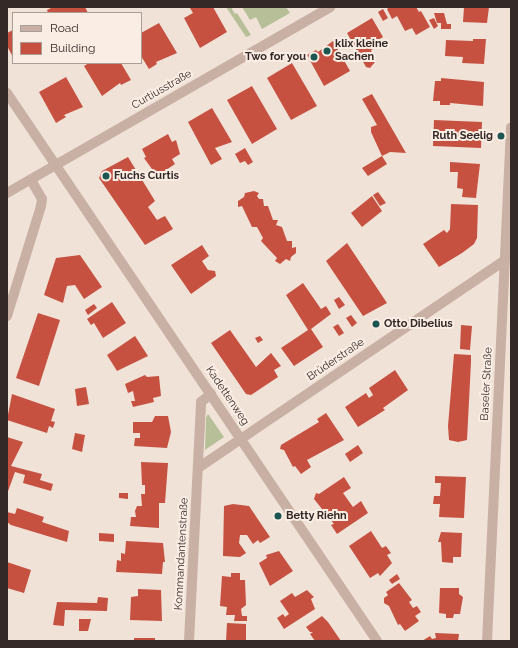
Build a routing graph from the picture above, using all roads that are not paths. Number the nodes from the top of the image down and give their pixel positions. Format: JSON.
{"nodes":[{"id":1,"x":330,"y":7,"type":"edge"},
{"id":2,"x":7,"y":93,"type":"edge"},
{"id":3,"x":511,"y":128,"type":"edge"},
{"id":4,"x":56,"y":165,"type":"junction"},
{"id":5,"x":31,"y":180,"type":"junction"},
{"id":6,"x":7,"y":193,"type":"edge"},
{"id":7,"x":509,"y":227,"type":"edge"},
{"id":8,"x":505,"y":260,"type":"junction"},
{"id":9,"x":7,"y":316,"type":"edge"},
{"id":10,"x":210,"y":394,"type":"junction"},
{"id":11,"x":241,"y":439,"type":"junction"},
{"id":12,"x":198,"y":468,"type":"junction"},
{"id":13,"x":190,"y":641,"type":"edge"},
{"id":14,"x":377,"y":641,"type":"edge"},
{"id":15,"x":487,"y":641,"type":"edge"}],
"edges":[{"from":1,"to":4,"type":"street","name":"Curtiusstraße"},
{"from":2,"to":4,"type":"street","name":"Kadettenweg"},
{"from":3,"to":7,"type":"street","name":"Baseler Straße"},
{"from":4,"to":5,"type":"street","name":"Curtiusstraße"},
{"from":4,"to":10,"type":"street","name":"Kadettenweg"},
{"from":5,"to":6,"type":"street","name":"Curtiusstraße"},
{"from":5,"to":9,"type":"street"},
{"from":7,"to":8,"type":"street","name":"Baseler Straße"},
{"from":8,"to":11,"type":"street","name":"Brüderstraße"},
{"from":8,"to":15,"type":"street","name":"Baseler Straße"},
{"from":10,"to":11,"type":"street","name":"Kadettenweg"},
{"from":10,"to":12,"type":"street","name":"Kommandantenstraße"},
{"from":11,"to":12,"type":"street"},
{"from":11,"to":14,"type":"street","name":"Kadettenweg"},
{"from":12,"to":13,"type":"street","name":"Kommandantenstraße"}]}
